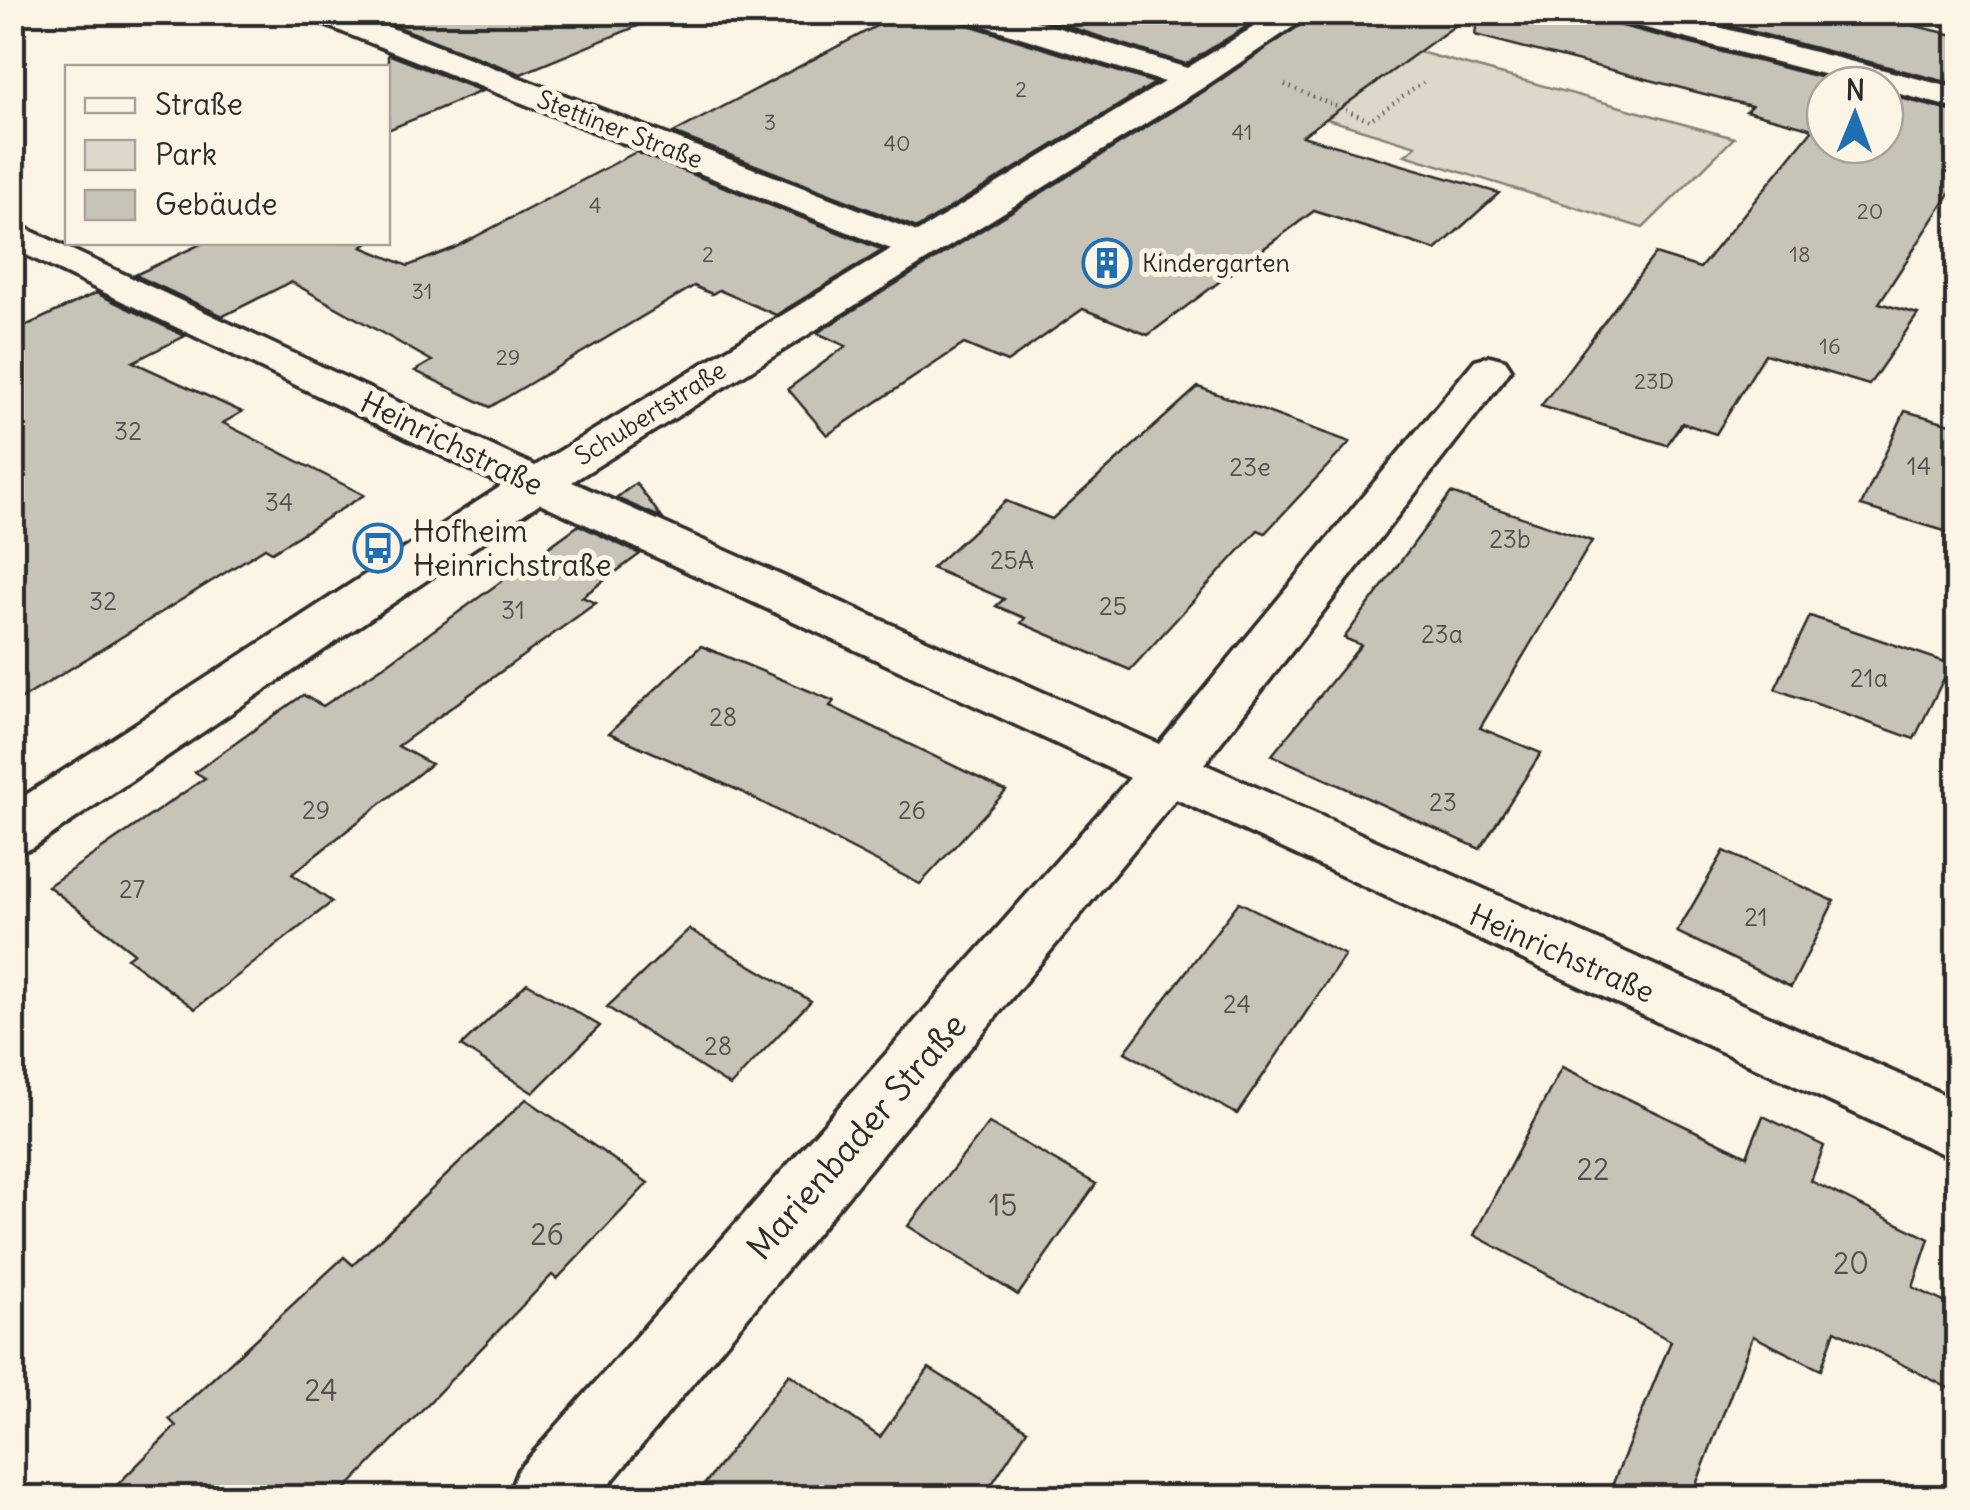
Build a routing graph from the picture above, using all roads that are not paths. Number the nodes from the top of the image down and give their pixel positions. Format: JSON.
{"nodes":[{"id":1,"x":321,"y":12,"type":"edge"},
{"id":2,"x":974,"y":12,"type":"edge"},
{"id":3,"x":1300,"y":12,"type":"edge"},
{"id":4,"x":1622,"y":12,"type":"edge"},
{"id":5,"x":1208,"y":70,"type":"junction"},
{"id":6,"x":1958,"y":98,"type":"edge"},
{"id":7,"x":12,"y":233,"type":"edge"},
{"id":8,"x":918,"y":246,"type":"junction"},
{"id":9,"x":1490,"y":370,"type":"dead end"},
{"id":10,"x":536,"y":484,"type":"junction"},
{"id":11,"x":1166,"y":774,"type":"junction"},
{"id":12,"x":12,"y":833,"type":"edge"},
{"id":13,"x":1958,"y":1132,"type":"edge"},
{"id":14,"x":546,"y":1498,"type":"edge"}],
"edges":[{"from":1,"to":8,"type":"street","name":"Stettiner Straße"},
{"from":2,"to":5,"type":"street"},
{"from":3,"to":5,"type":"street","name":"Schubertstraße"},
{"from":4,"to":6,"type":"street"},
{"from":5,"to":8,"type":"street","name":"Schubertstraße"},
{"from":7,"to":10,"type":"street","name":"Heinrichstraße"},
{"from":8,"to":10,"type":"street","name":"Schubertstraße"},
{"from":9,"to":11,"type":"street"},
{"from":10,"to":11,"type":"street","name":"Heinrichstraße"},
{"from":10,"to":12,"type":"street","name":"Schubertstraße"},
{"from":11,"to":13,"type":"street","name":"Heinrichstraße"},
{"from":11,"to":14,"type":"street","name":"Marienbader Straße"}]}
